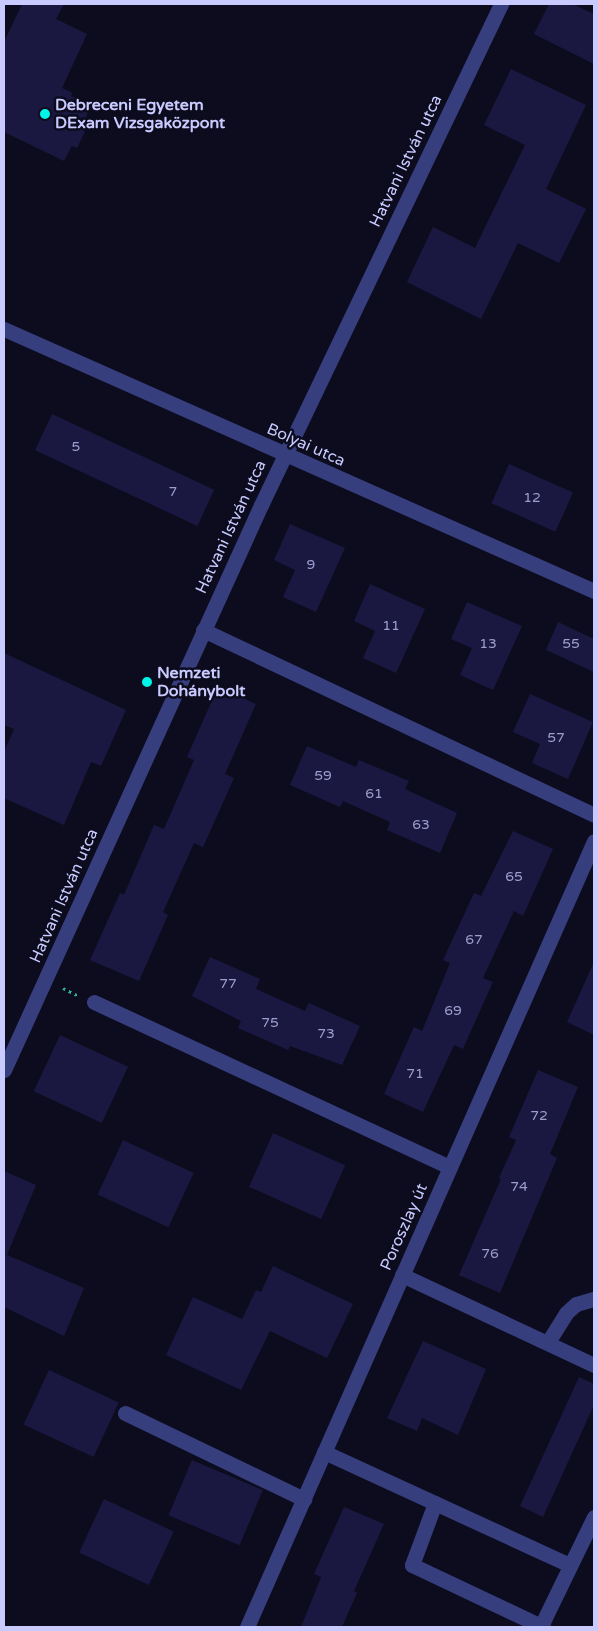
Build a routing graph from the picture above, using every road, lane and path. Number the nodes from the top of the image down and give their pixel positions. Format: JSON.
{"nodes":[{"id":1,"x":501,"y":4,"type":"edge"},
{"id":2,"x":4,"y":329,"type":"edge"},
{"id":3,"x":284,"y":455,"type":"junction"},
{"id":4,"x":594,"y":591,"type":"edge"},
{"id":5,"x":203,"y":630,"type":"junction"},
{"id":6,"x":594,"y":815,"type":"edge"},
{"id":7,"x":594,"y":841,"type":"edge"},
{"id":8,"x":46,"y":980,"type":"junction"},
{"id":9,"x":94,"y":1002,"type":"joint"},
{"id":10,"x":4,"y":1070,"type":"edge"},
{"id":11,"x":450,"y":1167,"type":"junction"},
{"id":12,"x":402,"y":1275,"type":"junction"},
{"id":13,"x":594,"y":1299,"type":"edge"},
{"id":14,"x":548,"y":1342,"type":"junction"},
{"id":15,"x":594,"y":1365,"type":"edge"},
{"id":16,"x":125,"y":1413,"type":"dead end"},
{"id":17,"x":324,"y":1452,"type":"junction"},
{"id":18,"x":304,"y":1499,"type":"junction"},
{"id":19,"x":435,"y":1502,"type":"junction"},
{"id":20,"x":594,"y":1517,"type":"edge"},
{"id":21,"x":570,"y":1564,"type":"junction"},
{"id":22,"x":247,"y":1627,"type":"edge"},
{"id":23,"x":542,"y":1627,"type":"edge"}],
"edges":[{"from":1,"to":3,"type":"street","name":"Hatvani István utca"},
{"from":2,"to":3,"type":"street","name":"Bolyai utca"},
{"from":3,"to":4,"type":"street","name":"Bolyai utca"},
{"from":3,"to":5,"type":"street","name":"Hatvani István utca"},
{"from":5,"to":6,"type":"street"},
{"from":5,"to":8,"type":"street","name":"Hatvani István utca"},
{"from":7,"to":11,"type":"street","name":"Poroszlay út"},
{"from":8,"to":9,"type":"path"},
{"from":8,"to":10,"type":"street","name":"Hatvani István utca"},
{"from":9,"to":11,"type":"street"},
{"from":11,"to":12,"type":"street","name":"Poroszlay út"},
{"from":12,"to":14,"type":"street"},
{"from":12,"to":17,"type":"street","name":"Poroszlay út"},
{"from":13,"to":14,"type":"street"},
{"from":14,"to":15,"type":"street"},
{"from":16,"to":18,"type":"street"},
{"from":17,"to":18,"type":"street","name":"Poroszlay út"},
{"from":17,"to":19,"type":"street"},
{"from":18,"to":22,"type":"street","name":"Poroszlay út"},
{"from":19,"to":21,"type":"street"},
{"from":19,"to":23,"type":"street"},
{"from":20,"to":21,"type":"street"},
{"from":21,"to":23,"type":"street"}]}
